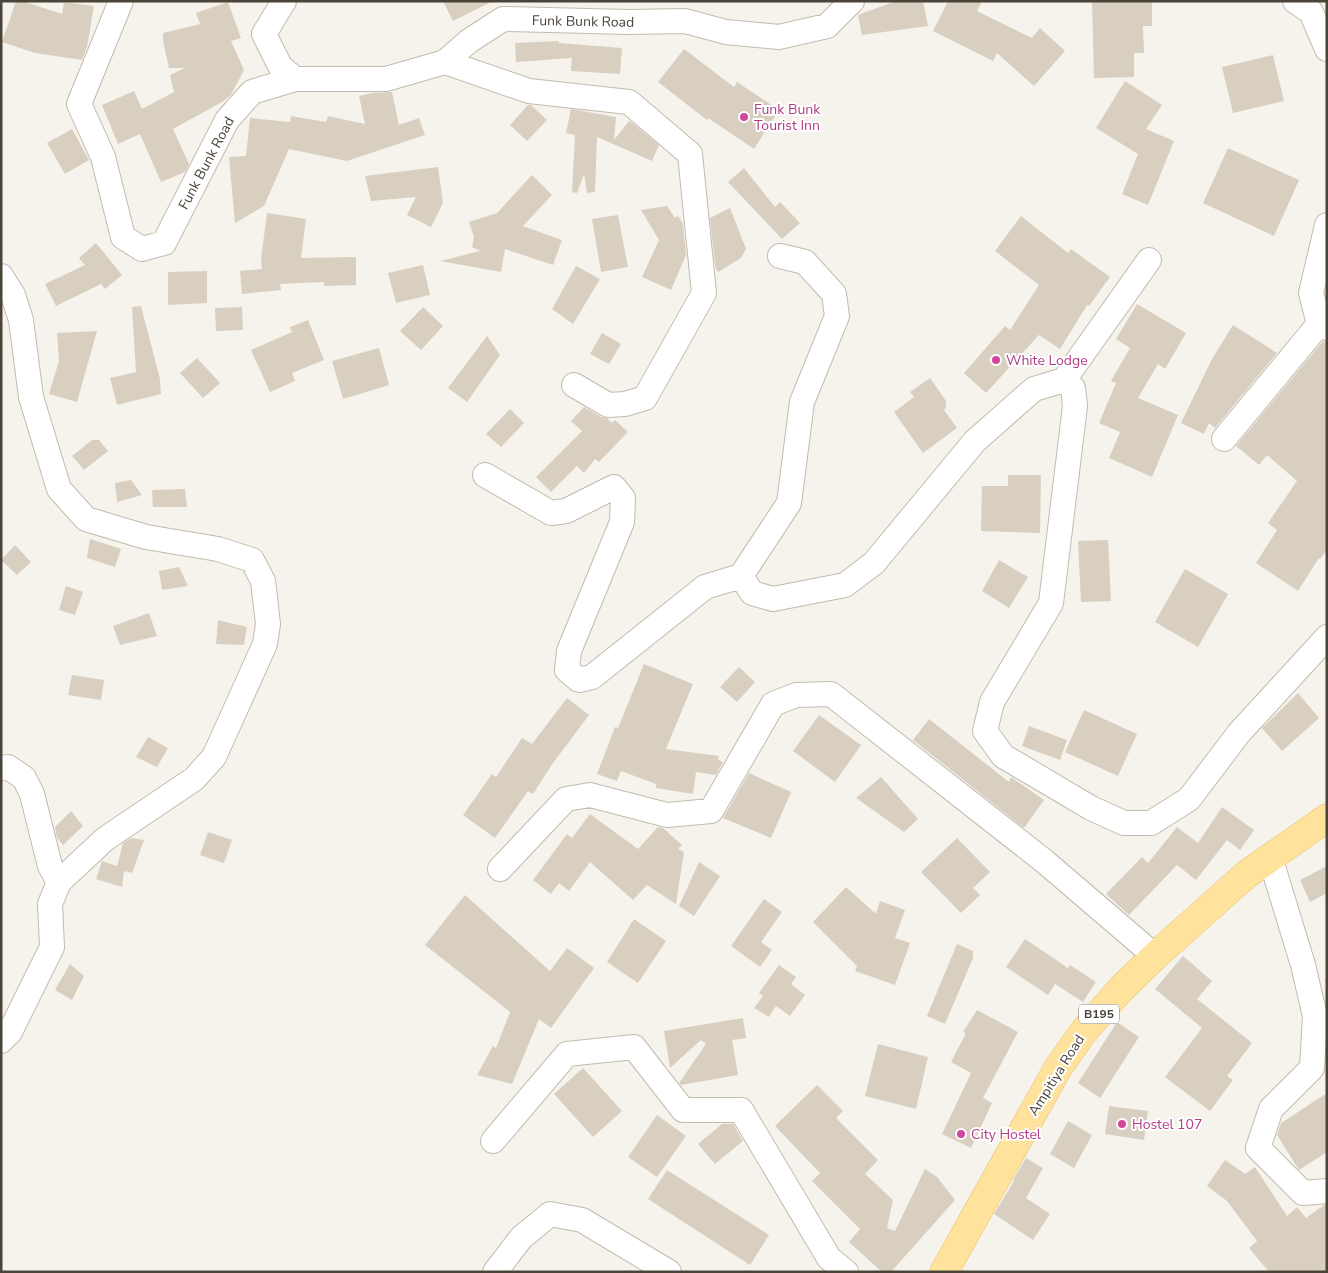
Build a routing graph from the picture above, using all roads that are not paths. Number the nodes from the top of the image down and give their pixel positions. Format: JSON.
{"nodes":[{"id":1,"x":121,"y":1,"type":"edge"},
{"id":2,"x":284,"y":1,"type":"edge"},
{"id":3,"x":852,"y":1,"type":"edge"},
{"id":4,"x":1295,"y":1,"type":"edge"},
{"id":5,"x":1327,"y":49,"type":"edge"},
{"id":6,"x":446,"y":62,"type":"junction"},
{"id":7,"x":295,"y":79,"type":"junction"},
{"id":8,"x":1327,"y":225,"type":"edge"},
{"id":9,"x":780,"y":256,"type":"dead end"},
{"id":10,"x":1149,"y":260,"type":"dead end"},
{"id":11,"x":1,"y":276,"type":"edge"},
{"id":12,"x":1323,"y":326,"type":"edge"},
{"id":13,"x":1064,"y":380,"type":"junction"},
{"id":14,"x":574,"y":385,"type":"dead end"},
{"id":15,"x":1224,"y":439,"type":"dead end"},
{"id":16,"x":485,"y":475,"type":"dead end"},
{"id":17,"x":741,"y":576,"type":"junction"},
{"id":18,"x":1327,"y":637,"type":"edge"},
{"id":19,"x":1,"y":768,"type":"edge"},
{"id":20,"x":1327,"y":818,"type":"edge"},
{"id":21,"x":1270,"y":857,"type":"junction"},
{"id":22,"x":500,"y":869,"type":"dead end"},
{"id":23,"x":59,"y":882,"type":"junction"},
{"id":24,"x":1155,"y":956,"type":"junction"},
{"id":25,"x":1,"y":1040,"type":"edge"},
{"id":26,"x":493,"y":1141,"type":"dead end"},
{"id":27,"x":1327,"y":1191,"type":"edge"},
{"id":28,"x":495,"y":1272,"type":"edge"},
{"id":29,"x":668,"y":1272,"type":"edge"},
{"id":30,"x":846,"y":1272,"type":"edge"},
{"id":31,"x":944,"y":1272,"type":"edge"}],
"edges":[{"from":1,"to":7,"type":"street","name":"Funk Bunk Road"},
{"from":2,"to":7,"type":"street"},
{"from":3,"to":6,"type":"street","name":"Funk Bunk Road"},
{"from":4,"to":5,"type":"street"},
{"from":6,"to":7,"type":"street","name":"Funk Bunk Road"},
{"from":6,"to":14,"type":"street"},
{"from":8,"to":12,"type":"street"},
{"from":9,"to":17,"type":"street"},
{"from":10,"to":13,"type":"street"},
{"from":11,"to":23,"type":"street"},
{"from":12,"to":15,"type":"street"},
{"from":13,"to":17,"type":"street"},
{"from":13,"to":18,"type":"street"},
{"from":16,"to":17,"type":"street"},
{"from":19,"to":23,"type":"street"},
{"from":20,"to":21,"type":"main road","name":"Ampitiya Road","number":"B195"},
{"from":21,"to":24,"type":"main road","name":"Ampitiya Road","number":"B195"},
{"from":21,"to":27,"type":"street"},
{"from":22,"to":24,"type":"street"},
{"from":23,"to":25,"type":"street"},
{"from":24,"to":31,"type":"main road","name":"Ampitiya Road","number":"B195"},
{"from":26,"to":30,"type":"street"},
{"from":28,"to":29,"type":"street"}]}
